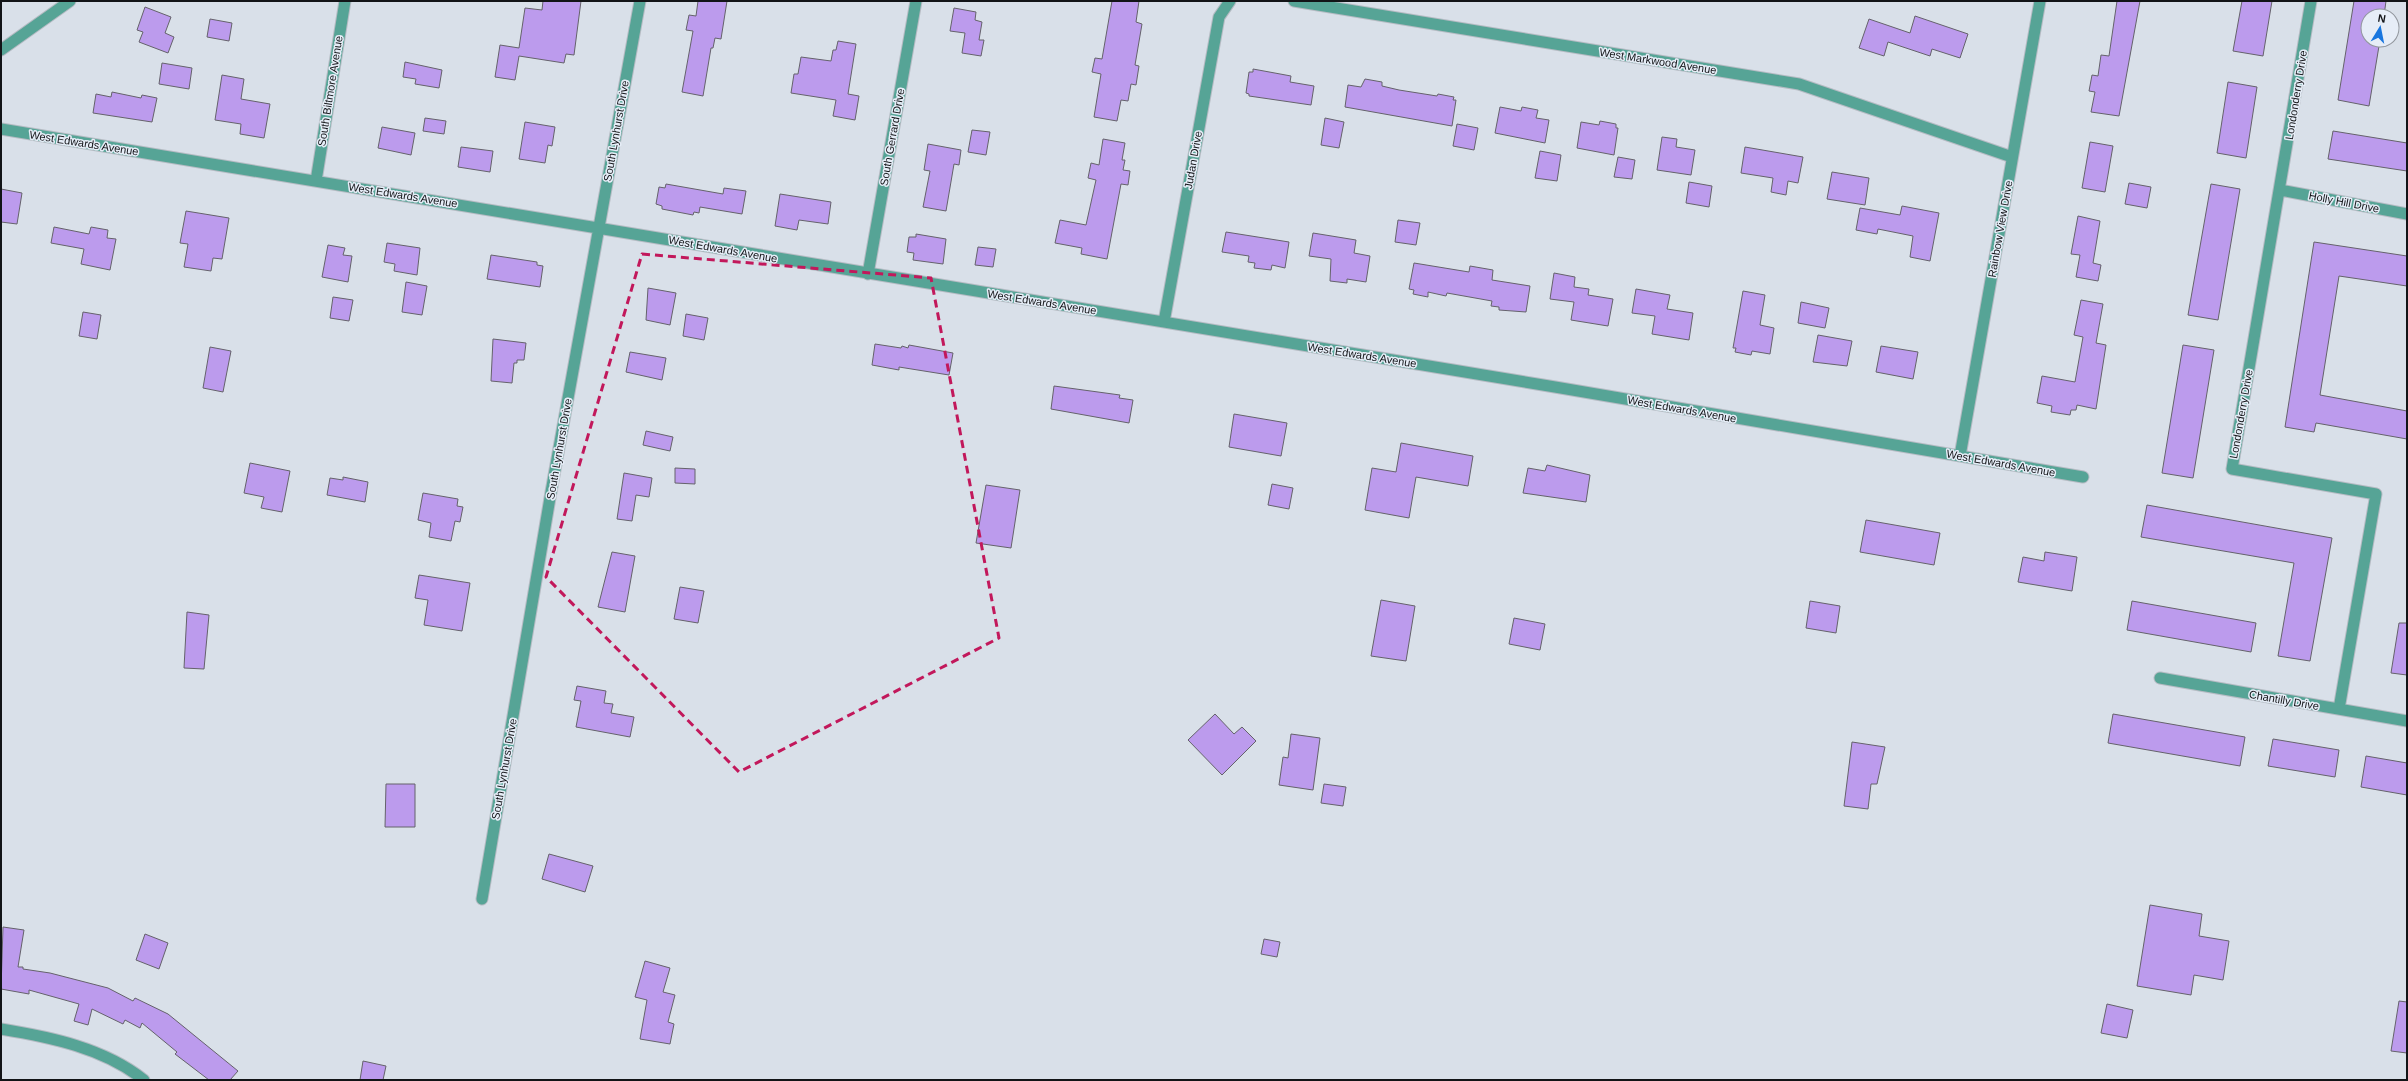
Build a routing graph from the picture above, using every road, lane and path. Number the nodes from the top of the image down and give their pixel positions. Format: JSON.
{"nodes":[{"id":1,"x":70,"y":1,"type":"edge"},
{"id":2,"x":345,"y":1,"type":"edge"},
{"id":3,"x":640,"y":1,"type":"edge"},
{"id":4,"x":916,"y":1,"type":"edge"},
{"id":5,"x":1230,"y":1,"type":"edge"},
{"id":6,"x":1294,"y":1,"type":"edge"},
{"id":7,"x":2040,"y":1,"type":"edge"},
{"id":8,"x":2311,"y":1,"type":"edge"},
{"id":9,"x":1,"y":50,"type":"edge"},
{"id":10,"x":1,"y":130,"type":"edge"},
{"id":11,"x":2012,"y":157,"type":"junction"},
{"id":12,"x":316,"y":181,"type":"junction"},
{"id":13,"x":2280,"y":190,"type":"junction"},
{"id":14,"x":2407,"y":214,"type":"edge"},
{"id":15,"x":599,"y":228,"type":"junction"},
{"id":16,"x":868,"y":274,"type":"junction"},
{"id":17,"x":1164,"y":322,"type":"junction"},
{"id":18,"x":1960,"y":456,"type":"junction"},
{"id":19,"x":2083,"y":477,"type":"dead end"},
{"id":20,"x":2160,"y":678,"type":"dead end"},
{"id":21,"x":2339,"y":709,"type":"junction"},
{"id":22,"x":2407,"y":721,"type":"edge"},
{"id":23,"x":482,"y":899,"type":"dead end"},
{"id":24,"x":1,"y":1029,"type":"edge"},
{"id":25,"x":144,"y":1080,"type":"edge"}],
"edges":[{"from":1,"to":9,"type":"street"},
{"from":2,"to":12,"type":"street","name":"South Biltmore Avenue"},
{"from":3,"to":15,"type":"street","name":"South Lynhurst Drive"},
{"from":4,"to":16,"type":"street","name":"South Gerrard Drive"},
{"from":5,"to":17,"type":"street","name":"Judan Drive"},
{"from":6,"to":11,"type":"street","name":"West Markwood Avenue"},
{"from":7,"to":11,"type":"street","name":"Rainbow View Drive"},
{"from":8,"to":13,"type":"street","name":"Londonderry Drive"},
{"from":10,"to":12,"type":"street","name":"West Edwards Avenue"},
{"from":11,"to":18,"type":"street","name":"Rainbow View Drive"},
{"from":12,"to":15,"type":"street","name":"West Edwards Avenue"},
{"from":13,"to":14,"type":"street","name":"Holly Hill Drive"},
{"from":13,"to":21,"type":"street","name":"Londonderry Drive"},
{"from":15,"to":16,"type":"street","name":"West Edwards Avenue"},
{"from":15,"to":23,"type":"street","name":"South Lynhurst Drive"},
{"from":16,"to":17,"type":"street","name":"West Edwards Avenue"},
{"from":17,"to":18,"type":"street","name":"West Edwards Avenue"},
{"from":18,"to":19,"type":"street","name":"West Edwards Avenue"},
{"from":20,"to":21,"type":"street","name":"Chantilly Drive"},
{"from":21,"to":22,"type":"street","name":"Chantilly Drive"},
{"from":24,"to":25,"type":"street"}]}
